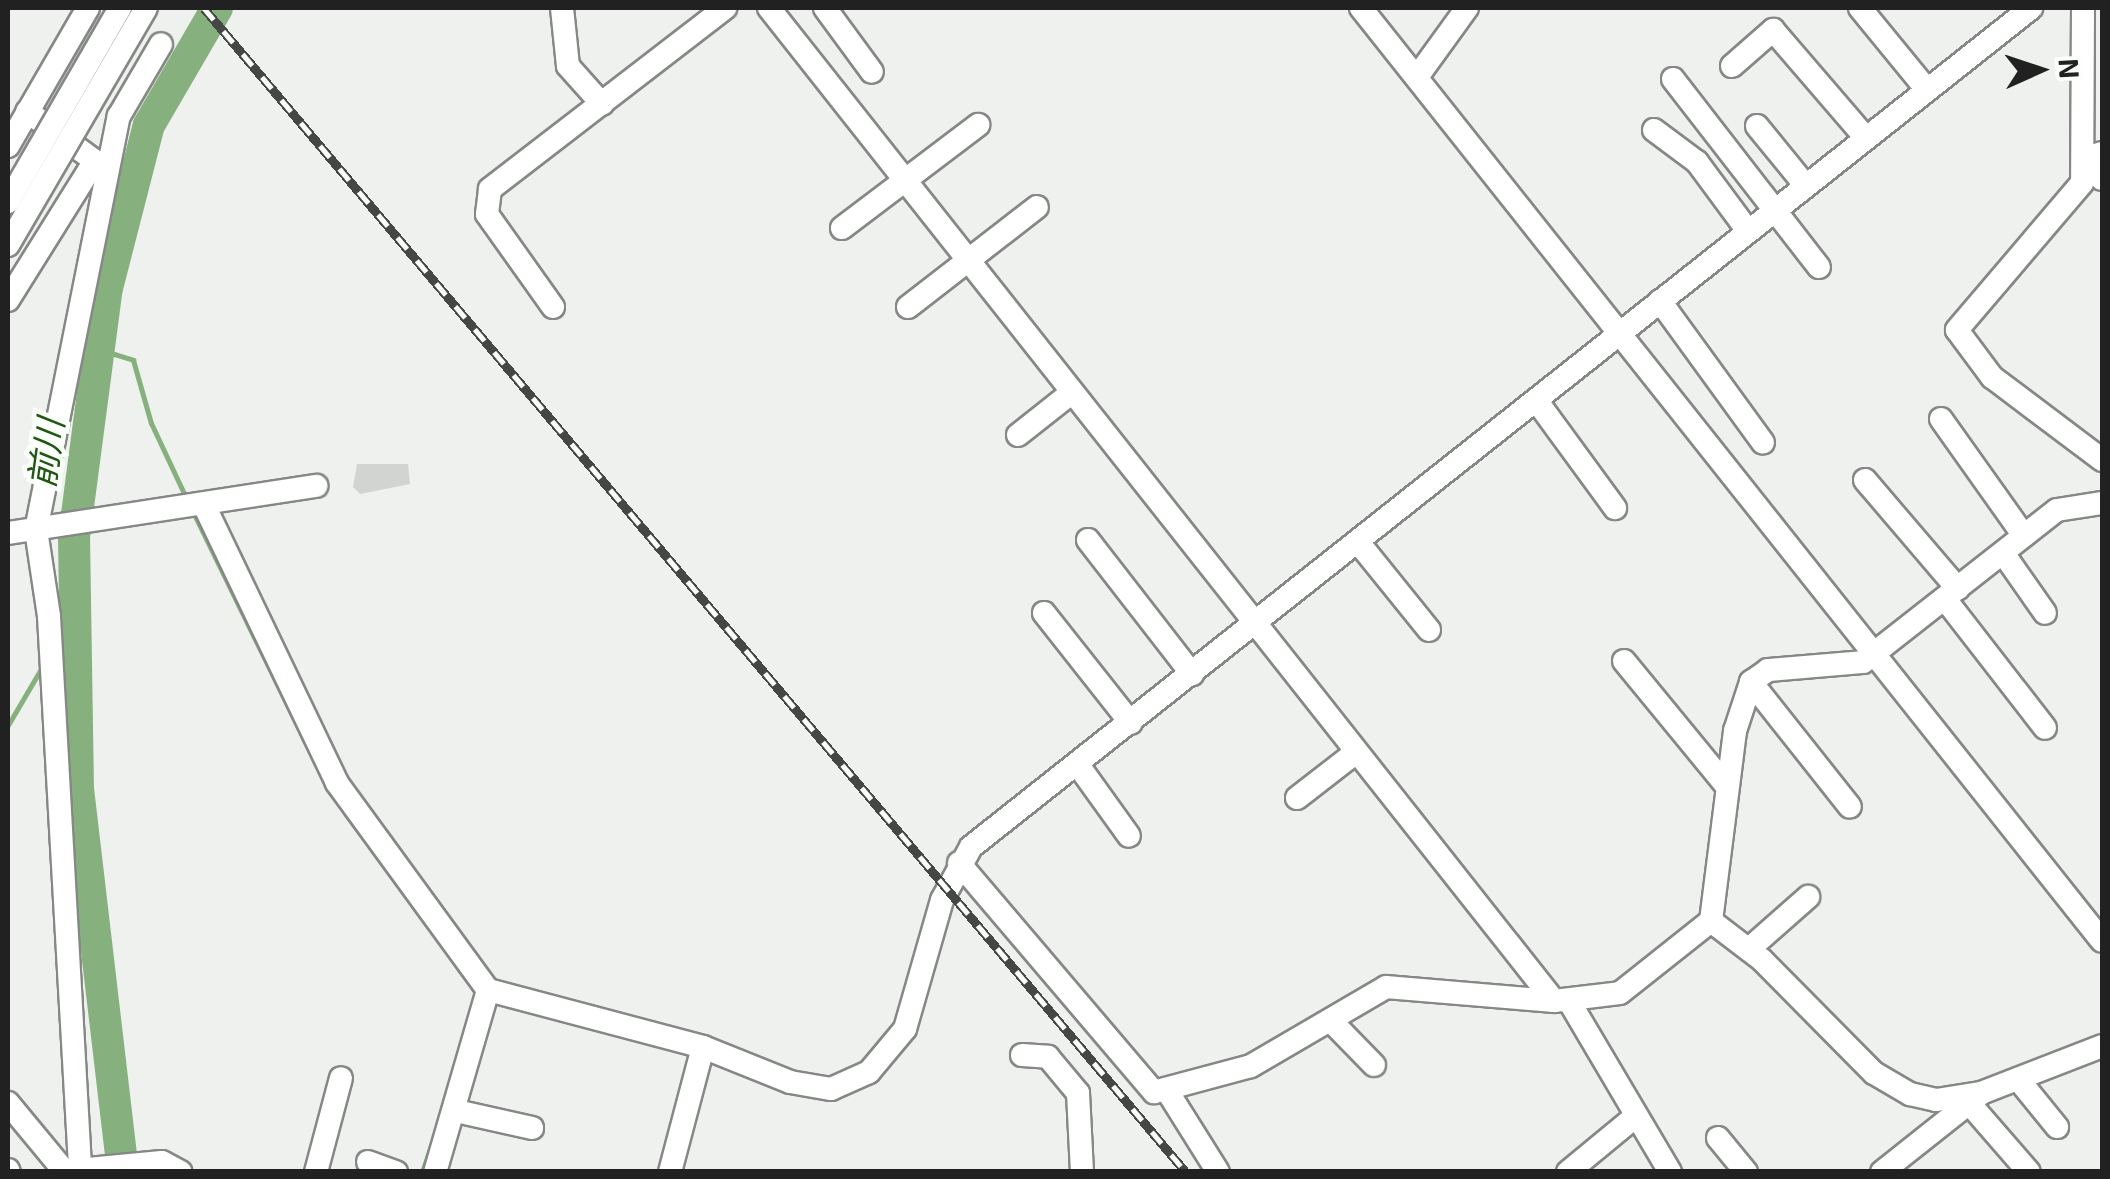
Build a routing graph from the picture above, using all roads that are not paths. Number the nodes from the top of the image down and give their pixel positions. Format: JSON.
{"nodes":[{"id":1,"x":88,"y":8,"type":"edge"},
{"id":2,"x":105,"y":8,"type":"edge"},
{"id":3,"x":120,"y":8,"type":"edge"},
{"id":4,"x":146,"y":8,"type":"edge"},
{"id":5,"x":562,"y":8,"type":"edge"},
{"id":6,"x":725,"y":8,"type":"edge"},
{"id":7,"x":769,"y":8,"type":"edge"},
{"id":8,"x":825,"y":8,"type":"edge"},
{"id":9,"x":1361,"y":8,"type":"edge"},
{"id":10,"x":1467,"y":8,"type":"edge"},
{"id":11,"x":1860,"y":8,"type":"edge"},
{"id":12,"x":2031,"y":8,"type":"edge"},
{"id":13,"x":2083,"y":8,"type":"edge"},
{"id":14,"x":1732,"y":66,"type":"dead end"},
{"id":15,"x":872,"y":72,"type":"dead end"},
{"id":16,"x":1418,"y":77,"type":"junction"},
{"id":17,"x":1673,"y":78,"type":"dead end"},
{"id":18,"x":1927,"y":90,"type":"junction"},
{"id":19,"x":602,"y":104,"type":"junction"},
{"id":20,"x":28,"y":112,"type":"junction"},
{"id":21,"x":978,"y":126,"type":"dead end"},
{"id":22,"x":1757,"y":126,"type":"dead end"},
{"id":23,"x":1654,"y":130,"type":"dead end"},
{"id":24,"x":1866,"y":138,"type":"junction"},
{"id":25,"x":8,"y":146,"type":"edge"},
{"id":26,"x":2094,"y":155,"type":"edge"},
{"id":27,"x":2102,"y":179,"type":"edge"},
{"id":28,"x":906,"y":181,"type":"junction"},
{"id":29,"x":1806,"y":186,"type":"junction"},
{"id":30,"x":70,"y":199,"type":"junction"},
{"id":31,"x":8,"y":202,"type":"edge"},
{"id":32,"x":1036,"y":207,"type":"dead end"},
{"id":33,"x":1775,"y":210,"type":"junction"},
{"id":34,"x":98,"y":216,"type":"junction"},
{"id":35,"x":842,"y":228,"type":"dead end"},
{"id":36,"x":1748,"y":232,"type":"junction"},
{"id":37,"x":8,"y":245,"type":"edge"},
{"id":38,"x":968,"y":262,"type":"junction"},
{"id":39,"x":1818,"y":267,"type":"dead end"},
{"id":40,"x":8,"y":300,"type":"edge"},
{"id":41,"x":1660,"y":301,"type":"junction"},
{"id":42,"x":908,"y":306,"type":"dead end"},
{"id":43,"x":553,"y":307,"type":"dead end"},
{"id":44,"x":1620,"y":332,"type":"junction"},
{"id":45,"x":1071,"y":392,"type":"junction"},
{"id":46,"x":1536,"y":400,"type":"junction"},
{"id":47,"x":1941,"y":418,"type":"dead end"},
{"id":48,"x":1018,"y":435,"type":"dead end"},
{"id":49,"x":1763,"y":443,"type":"dead end"},
{"id":50,"x":2102,"y":460,"type":"edge"},
{"id":51,"x":1866,"y":480,"type":"dead end"},
{"id":52,"x":316,"y":486,"type":"dead end"},
{"id":53,"x":2102,"y":503,"type":"edge"},
{"id":54,"x":195,"y":507,"type":"junction"},
{"id":55,"x":1615,"y":508,"type":"dead end"},
{"id":56,"x":36,"y":530,"type":"junction"},
{"id":57,"x":8,"y":532,"type":"edge"},
{"id":58,"x":2024,"y":536,"type":"junction"},
{"id":59,"x":1088,"y":540,"type":"dead end"},
{"id":60,"x":1358,"y":542,"type":"junction"},
{"id":61,"x":2003,"y":552,"type":"junction"},
{"id":62,"x":1952,"y":594,"type":"junction"},
{"id":63,"x":1044,"y":613,"type":"dead end"},
{"id":64,"x":2045,"y":613,"type":"dead end"},
{"id":65,"x":1253,"y":625,"type":"junction"},
{"id":66,"x":1428,"y":630,"type":"dead end"},
{"id":67,"x":1874,"y":656,"type":"junction"},
{"id":68,"x":1624,"y":661,"type":"dead end"},
{"id":69,"x":1192,"y":674,"type":"junction"},
{"id":70,"x":1751,"y":682,"type":"junction"},
{"id":71,"x":1131,"y":723,"type":"junction"},
{"id":72,"x":2045,"y":728,"type":"dead end"},
{"id":73,"x":1356,"y":753,"type":"junction"},
{"id":74,"x":1078,"y":765,"type":"junction"},
{"id":75,"x":1726,"y":785,"type":"junction"},
{"id":76,"x":1297,"y":798,"type":"dead end"},
{"id":77,"x":1850,"y":807,"type":"dead end"},
{"id":78,"x":1129,"y":836,"type":"dead end"},
{"id":79,"x":958,"y":863,"type":"junction"},
{"id":80,"x":1808,"y":897,"type":"dead end"},
{"id":81,"x":1711,"y":921,"type":"junction"},
{"id":82,"x":2102,"y":941,"type":"edge"},
{"id":83,"x":1748,"y":950,"type":"junction"},
{"id":84,"x":488,"y":990,"type":"junction"},
{"id":85,"x":1561,"y":1001,"type":"junction"},
{"id":86,"x":1332,"y":1022,"type":"junction"},
{"id":87,"x":2102,"y":1046,"type":"edge"},
{"id":88,"x":703,"y":1048,"type":"junction"},
{"id":89,"x":1022,"y":1056,"type":"dead end"},
{"id":90,"x":1374,"y":1065,"type":"dead end"},
{"id":91,"x":342,"y":1078,"type":"dead end"},
{"id":92,"x":2018,"y":1079,"type":"junction"},
{"id":93,"x":1166,"y":1089,"type":"junction"},
{"id":94,"x":1975,"y":1098,"type":"junction"},
{"id":95,"x":8,"y":1102,"type":"edge"},
{"id":96,"x":456,"y":1111,"type":"junction"},
{"id":97,"x":1636,"y":1116,"type":"junction"},
{"id":98,"x":2056,"y":1127,"type":"dead end"},
{"id":99,"x":532,"y":1128,"type":"dead end"},
{"id":100,"x":1718,"y":1138,"type":"dead end"},
{"id":101,"x":368,"y":1162,"type":"dead end"},
{"id":102,"x":76,"y":1168,"type":"edge"},
{"id":103,"x":169,"y":1168,"type":"edge"},
{"id":104,"x":316,"y":1172,"type":"edge"},
{"id":105,"x":396,"y":1172,"type":"edge"},
{"id":106,"x":435,"y":1172,"type":"edge"},
{"id":107,"x":670,"y":1172,"type":"edge"},
{"id":108,"x":1082,"y":1172,"type":"edge"},
{"id":109,"x":1218,"y":1172,"type":"edge"},
{"id":110,"x":1568,"y":1172,"type":"edge"},
{"id":111,"x":1670,"y":1172,"type":"edge"},
{"id":112,"x":1746,"y":1172,"type":"edge"},
{"id":113,"x":1882,"y":1172,"type":"edge"},
{"id":114,"x":2028,"y":1172,"type":"edge"}],
"edges":[{"from":1,"to":20,"type":"street"},
{"from":2,"to":34,"type":"street"},
{"from":3,"to":31,"type":"street","bridge":true},
{"from":4,"to":37,"type":"street","bridge":true},
{"from":5,"to":19,"type":"street"},
{"from":6,"to":19,"type":"street"},
{"from":7,"to":28,"type":"street"},
{"from":8,"to":15,"type":"street"},
{"from":9,"to":16,"type":"street"},
{"from":10,"to":16,"type":"street"},
{"from":11,"to":18,"type":"street"},
{"from":12,"to":18,"type":"street"},
{"from":13,"to":26,"type":"street"},
{"from":14,"to":24,"type":"street"},
{"from":16,"to":44,"type":"street"},
{"from":17,"to":33,"type":"street"},
{"from":18,"to":24,"type":"street"},
{"from":19,"to":43,"type":"street"},
{"from":20,"to":25,"type":"street"},
{"from":20,"to":30,"type":"street"},
{"from":21,"to":28,"type":"street"},
{"from":22,"to":29,"type":"street"},
{"from":23,"to":36,"type":"street"},
{"from":24,"to":29,"type":"street"},
{"from":26,"to":27,"type":"street"},
{"from":26,"to":50,"type":"street"},
{"from":28,"to":35,"type":"street"},
{"from":28,"to":38,"type":"street"},
{"from":29,"to":33,"type":"street"},
{"from":30,"to":34,"type":"street"},
{"from":30,"to":40,"type":"street"},
{"from":32,"to":38,"type":"street"},
{"from":33,"to":36,"type":"street"},
{"from":33,"to":39,"type":"street"},
{"from":34,"to":56,"type":"street"},
{"from":36,"to":41,"type":"street"},
{"from":38,"to":42,"type":"street"},
{"from":38,"to":45,"type":"street"},
{"from":41,"to":44,"type":"street"},
{"from":41,"to":49,"type":"street"},
{"from":44,"to":46,"type":"street"},
{"from":44,"to":67,"type":"street"},
{"from":45,"to":48,"type":"street"},
{"from":45,"to":65,"type":"street"},
{"from":46,"to":55,"type":"street"},
{"from":46,"to":60,"type":"street"},
{"from":47,"to":58,"type":"street"},
{"from":51,"to":62,"type":"street"},
{"from":52,"to":54,"type":"street"},
{"from":53,"to":58,"type":"street"},
{"from":54,"to":56,"type":"street"},
{"from":54,"to":84,"type":"street"},
{"from":56,"to":57,"type":"street"},
{"from":56,"to":102,"type":"street"},
{"from":58,"to":61,"type":"street"},
{"from":59,"to":69,"type":"street"},
{"from":60,"to":65,"type":"street"},
{"from":60,"to":66,"type":"street"},
{"from":61,"to":62,"type":"street"},
{"from":61,"to":64,"type":"street"},
{"from":62,"to":67,"type":"street"},
{"from":62,"to":72,"type":"street"},
{"from":63,"to":71,"type":"street"},
{"from":65,"to":69,"type":"street"},
{"from":65,"to":73,"type":"street"},
{"from":67,"to":70,"type":"street"},
{"from":67,"to":82,"type":"street"},
{"from":68,"to":75,"type":"street"},
{"from":69,"to":71,"type":"street"},
{"from":70,"to":75,"type":"street"},
{"from":70,"to":77,"type":"street"},
{"from":71,"to":74,"type":"street"},
{"from":73,"to":76,"type":"street"},
{"from":73,"to":85,"type":"street"},
{"from":74,"to":78,"type":"street"},
{"from":74,"to":79,"type":"street"},
{"from":75,"to":81,"type":"street"},
{"from":79,"to":88,"type":"street"},
{"from":79,"to":93,"type":"street"},
{"from":80,"to":83,"type":"street"},
{"from":81,"to":83,"type":"street"},
{"from":81,"to":85,"type":"street"},
{"from":83,"to":94,"type":"street"},
{"from":84,"to":88,"type":"street"},
{"from":84,"to":96,"type":"street"},
{"from":85,"to":86,"type":"street"},
{"from":85,"to":97,"type":"street"},
{"from":86,"to":90,"type":"street"},
{"from":86,"to":93,"type":"street"},
{"from":87,"to":92,"type":"street"},
{"from":88,"to":107,"type":"street"},
{"from":89,"to":108,"type":"street"},
{"from":91,"to":104,"type":"street"},
{"from":92,"to":94,"type":"street"},
{"from":92,"to":98,"type":"street"},
{"from":93,"to":109,"type":"street"},
{"from":94,"to":113,"type":"street"},
{"from":94,"to":114,"type":"street"},
{"from":95,"to":102,"type":"street"},
{"from":96,"to":99,"type":"street"},
{"from":96,"to":106,"type":"street"},
{"from":97,"to":110,"type":"street"},
{"from":97,"to":111,"type":"street"},
{"from":100,"to":112,"type":"street"},
{"from":101,"to":105,"type":"street"},
{"from":102,"to":103,"type":"street"}]}
